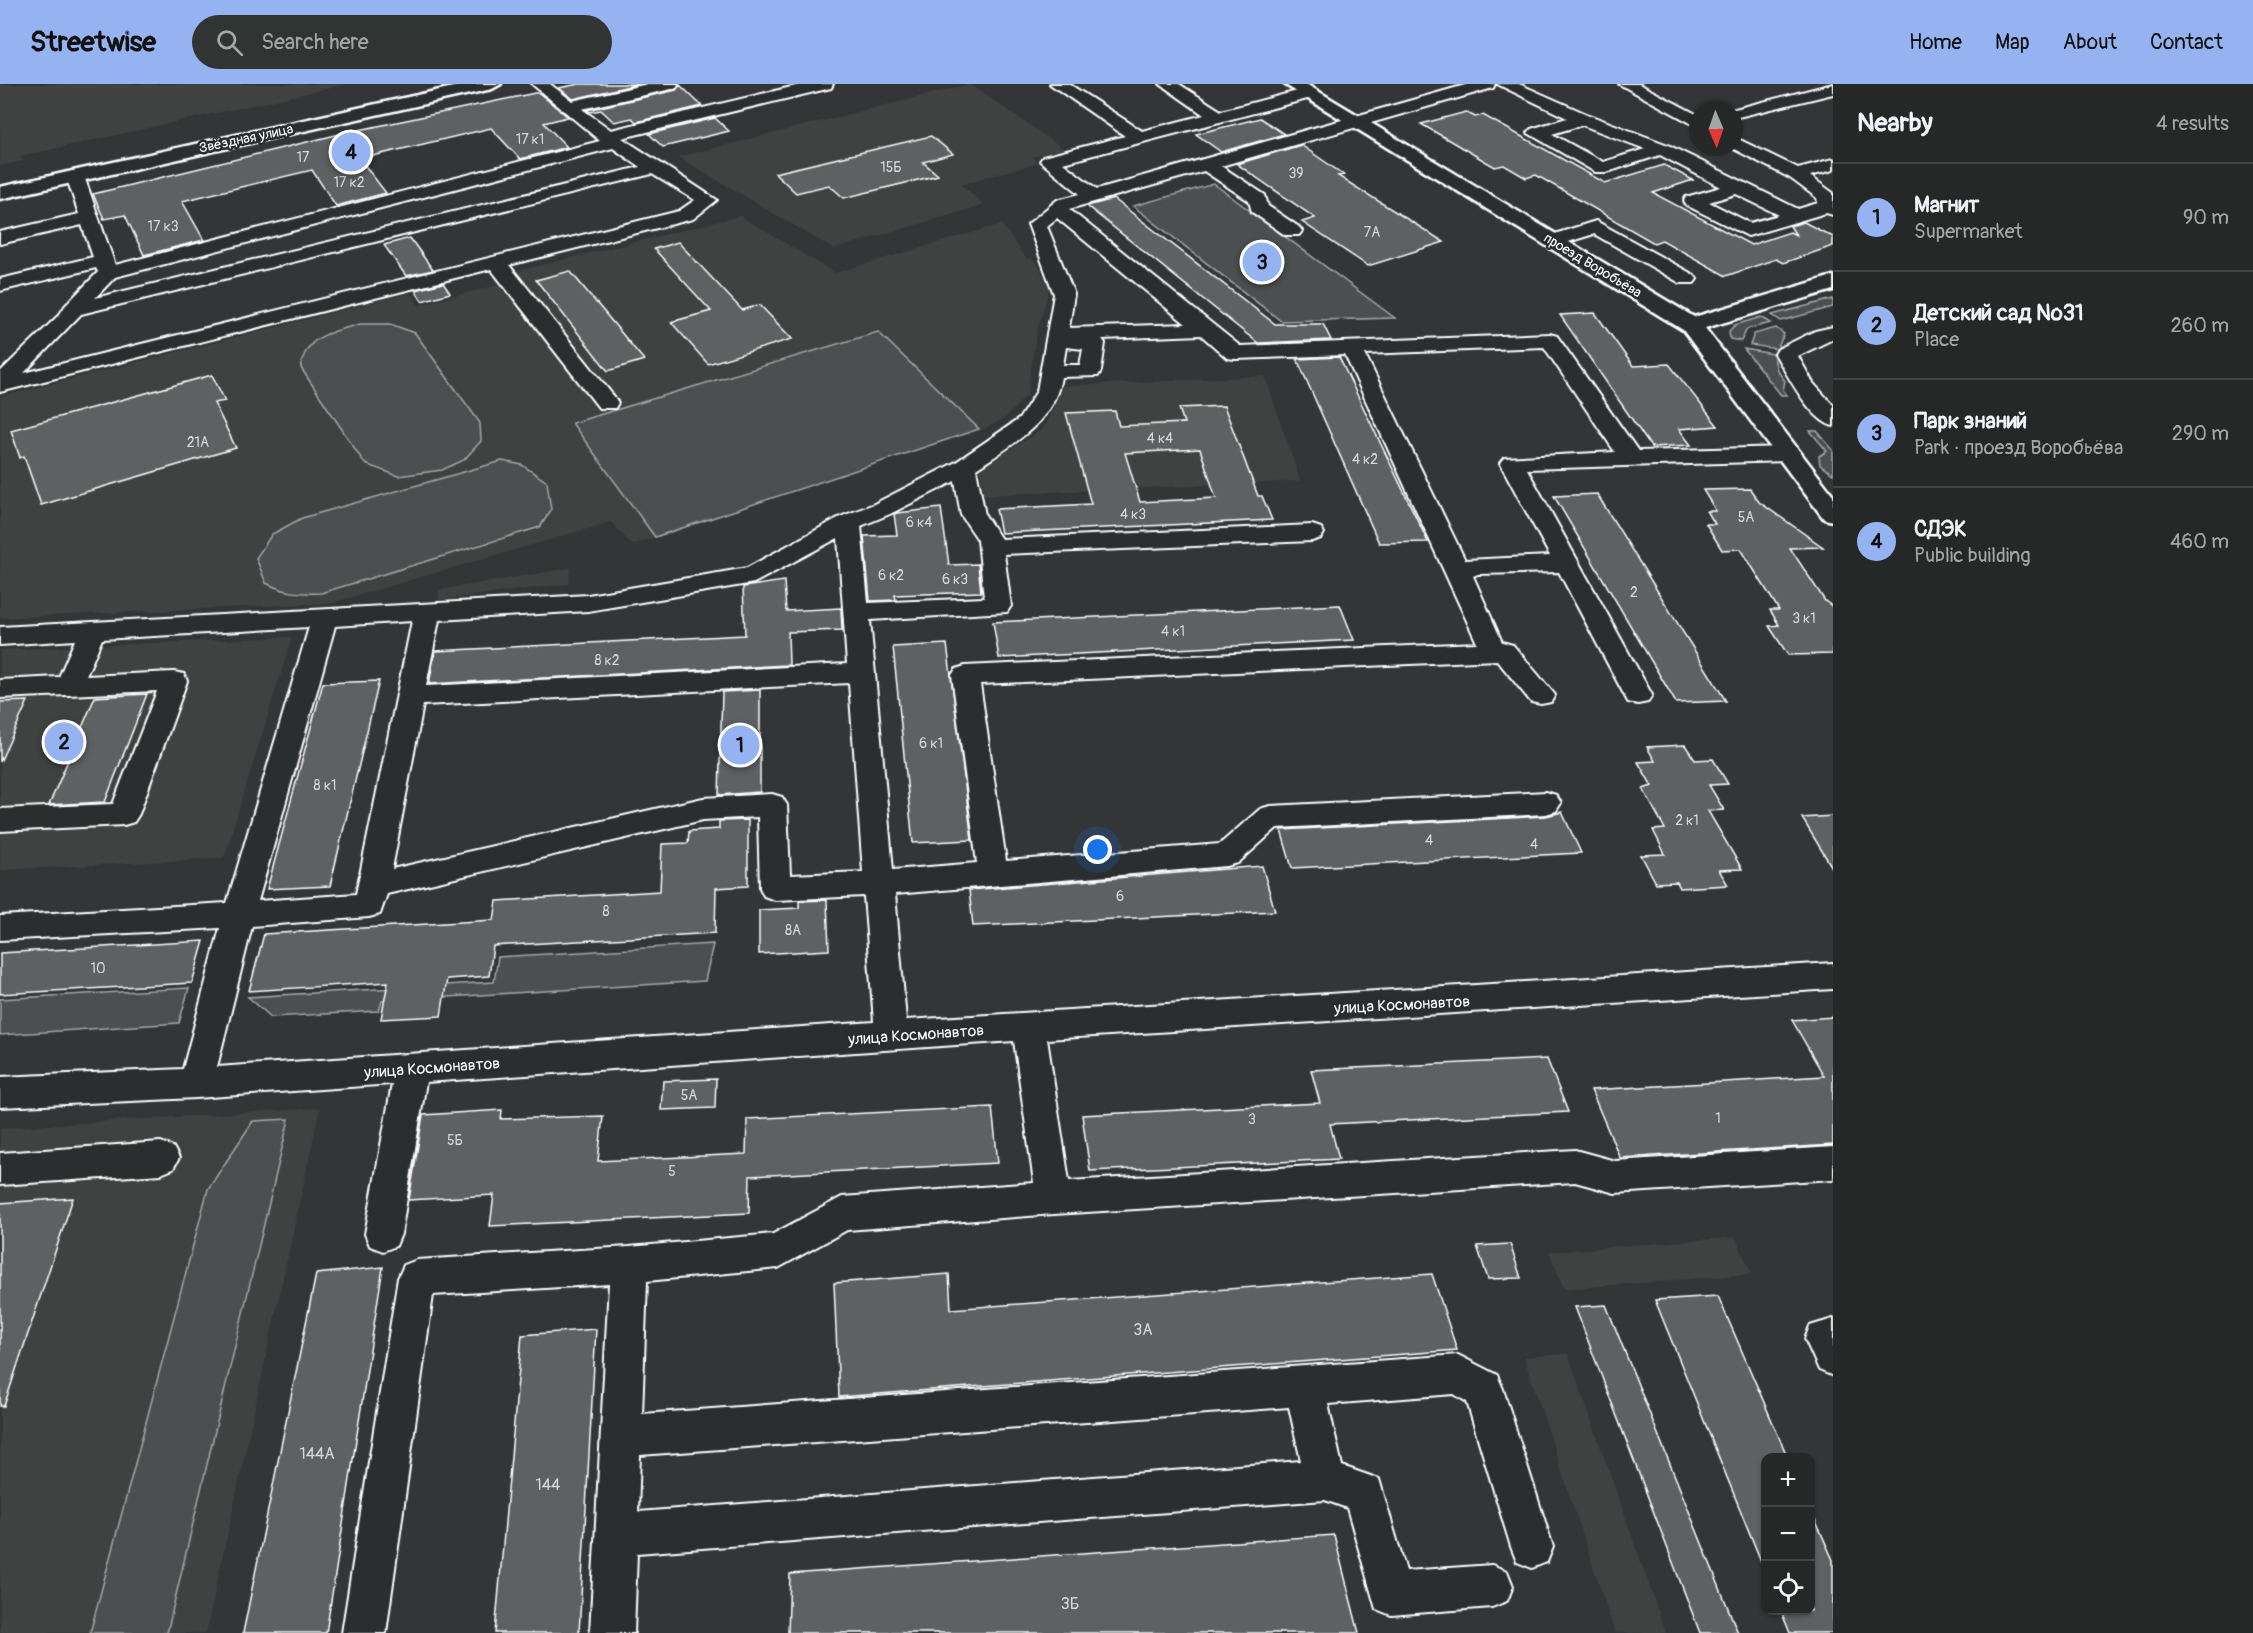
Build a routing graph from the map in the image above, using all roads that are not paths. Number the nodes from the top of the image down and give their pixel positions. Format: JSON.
{"nodes":[{"id":1,"x":492,"y":84,"type":"edge"},
{"id":2,"x":540,"y":84,"type":"edge"},
{"id":3,"x":670,"y":84,"type":"edge"},
{"id":4,"x":825,"y":84,"type":"edge"},
{"id":5,"x":1058,"y":84,"type":"edge"},
{"id":6,"x":1168,"y":84,"type":"edge"},
{"id":7,"x":1487,"y":84,"type":"edge"},
{"id":8,"x":1505,"y":84,"type":"edge"},
{"id":9,"x":1627,"y":84,"type":"edge"},
{"id":10,"x":1301,"y":89,"type":"edge"},
{"id":11,"x":1833,"y":89,"type":"edge"},
{"id":12,"x":568,"y":107,"type":"junction"},
{"id":13,"x":1743,"y":111,"type":"edge"},
{"id":14,"x":1219,"y":117,"type":"junction"},
{"id":15,"x":1689,"y":117,"type":"edge"},
{"id":16,"x":1582,"y":119,"type":"junction"},
{"id":17,"x":1358,"y":123,"type":"junction"},
{"id":18,"x":1140,"y":138,"type":"junction"},
{"id":19,"x":609,"y":140,"type":"junction"},
{"id":20,"x":1743,"y":147,"type":"edge"},
{"id":21,"x":1662,"y":149,"type":"junction"},
{"id":22,"x":1833,"y":164,"type":"edge"},
{"id":23,"x":1054,"y":165,"type":"junction"},
{"id":24,"x":1207,"y":165,"type":"junction"},
{"id":25,"x":652,"y":169,"type":"junction"},
{"id":26,"x":1032,"y":171,"type":"dead end"},
{"id":27,"x":1796,"y":174,"type":"junction"},
{"id":28,"x":75,"y":176,"type":"junction"},
{"id":29,"x":1737,"y":188,"type":"junction"},
{"id":30,"x":0,"y":193,"type":"edge"},
{"id":31,"x":1094,"y":196,"type":"junction"},
{"id":32,"x":1830,"y":201,"type":"edge"},
{"id":33,"x":1058,"y":209,"type":"junction"},
{"id":34,"x":1797,"y":216,"type":"junction"},
{"id":35,"x":87,"y":218,"type":"junction"},
{"id":36,"x":1292,"y":231,"type":"dead end"},
{"id":37,"x":0,"y":238,"type":"edge"},
{"id":38,"x":1552,"y":241,"type":"junction"},
{"id":39,"x":496,"y":262,"type":"junction"},
{"id":40,"x":106,"y":266,"type":"junction"},
{"id":41,"x":1687,"y":279,"type":"dead end"},
{"id":42,"x":1833,"y":283,"type":"edge"},
{"id":43,"x":0,"y":285,"type":"edge"},
{"id":44,"x":72,"y":310,"type":"junction"},
{"id":45,"x":1691,"y":325,"type":"junction"},
{"id":46,"x":1206,"y":329,"type":"junction"},
{"id":47,"x":1833,"y":333,"type":"edge"},
{"id":48,"x":1057,"y":338,"type":"junction"},
{"id":49,"x":1352,"y":348,"type":"junction"},
{"id":50,"x":1052,"y":370,"type":"junction"},
{"id":51,"x":0,"y":385,"type":"edge"},
{"id":52,"x":607,"y":403,"type":"dead end"},
{"id":53,"x":1833,"y":419,"type":"edge"},
{"id":54,"x":1788,"y":454,"type":"junction"},
{"id":55,"x":1631,"y":458,"type":"junction"},
{"id":56,"x":964,"y":467,"type":"junction"},
{"id":57,"x":1826,"y":493,"type":"edge"},
{"id":58,"x":1833,"y":513,"type":"edge"},
{"id":59,"x":849,"y":522,"type":"junction"},
{"id":60,"x":1312,"y":533,"type":"dead end"},
{"id":61,"x":991,"y":547,"type":"junction"},
{"id":62,"x":1566,"y":564,"type":"junction"},
{"id":63,"x":1459,"y":573,"type":"junction"},
{"id":64,"x":855,"y":612,"type":"junction"},
{"id":65,"x":427,"y":613,"type":"junction"},
{"id":66,"x":324,"y":619,"type":"junction"},
{"id":67,"x":92,"y":631,"type":"junction"},
{"id":68,"x":0,"y":636,"type":"edge"},
{"id":69,"x":1493,"y":651,"type":"junction"},
{"id":70,"x":860,"y":673,"type":"junction"},
{"id":71,"x":68,"y":686,"type":"junction"},
{"id":72,"x":0,"y":690,"type":"edge"},
{"id":73,"x":1541,"y":695,"type":"dead end"},
{"id":74,"x":1638,"y":695,"type":"dead end"},
{"id":75,"x":410,"y":696,"type":"junction"},
{"id":76,"x":1546,"y":803,"type":"dead end"},
{"id":77,"x":0,"y":820,"type":"edge"},
{"id":78,"x":993,"y":872,"type":"junction"},
{"id":79,"x":880,"y":882,"type":"junction"},
{"id":80,"x":374,"y":885,"type":"junction"},
{"id":81,"x":239,"y":915,"type":"junction"},
{"id":82,"x":0,"y":928,"type":"edge"},
{"id":83,"x":1833,"y":976,"type":"edge"},
{"id":84,"x":1028,"y":1026,"type":"junction"},
{"id":85,"x":891,"y":1035,"type":"junction"},
{"id":86,"x":411,"y":1068,"type":"junction"},
{"id":87,"x":196,"y":1083,"type":"junction"},
{"id":88,"x":0,"y":1092,"type":"edge"},
{"id":89,"x":161,"y":1158,"type":"dead end"},
{"id":90,"x":1833,"y":1163,"type":"edge"},
{"id":91,"x":0,"y":1169,"type":"edge"},
{"id":92,"x":1054,"y":1198,"type":"junction"},
{"id":93,"x":383,"y":1234,"type":"dead end"},
{"id":94,"x":629,"y":1265,"type":"junction"},
{"id":95,"x":1833,"y":1338,"type":"edge"},
{"id":96,"x":1833,"y":1357,"type":"edge"},
{"id":97,"x":1304,"y":1386,"type":"junction"},
{"id":98,"x":621,"y":1436,"type":"junction"},
{"id":99,"x":1325,"y":1480,"type":"junction"},
{"id":100,"x":618,"y":1534,"type":"junction"},
{"id":101,"x":1532,"y":1547,"type":"dead end"},
{"id":102,"x":1491,"y":1586,"type":"dead end"},
{"id":103,"x":364,"y":1633,"type":"edge"},
{"id":104,"x":612,"y":1633,"type":"edge"}],
"edges":[{"from":1,"to":28,"type":"main road","name":"Звёздная улица"},
{"from":2,"to":12,"type":"street"},
{"from":3,"to":12,"type":"street"},
{"from":4,"to":19,"type":"street"},
{"from":5,"to":18,"type":"street"},
{"from":6,"to":14,"type":"street"},
{"from":7,"to":17,"type":"street"},
{"from":8,"to":16,"type":"street"},
{"from":9,"to":15,"type":"street"},
{"from":10,"to":14,"type":"street"},
{"from":10,"to":17,"type":"main road","name":"проезд Воробьёва"},
{"from":11,"to":13,"type":"street"},
{"from":12,"to":19,"type":"street"},
{"from":14,"to":18,"type":"street"},
{"from":16,"to":21,"type":"street"},
{"from":16,"to":21,"type":"street"},
{"from":17,"to":24,"type":"street"},
{"from":17,"to":38,"type":"main road","name":"проезд Воробьёва"},
{"from":18,"to":23,"type":"street"},
{"from":19,"to":25,"type":"street"},
{"from":19,"to":40,"type":"street"},
{"from":20,"to":27,"type":"street"},
{"from":21,"to":29,"type":"street"},
{"from":22,"to":27,"type":"street"},
{"from":23,"to":26,"type":"street"},
{"from":23,"to":31,"type":"street"},
{"from":24,"to":31,"type":"street"},
{"from":24,"to":36,"type":"street"},
{"from":25,"to":39,"type":"street"},
{"from":25,"to":44,"type":"street"},
{"from":27,"to":32,"type":"street"},
{"from":28,"to":30,"type":"main road","name":"Звёздная улица"},
{"from":28,"to":35,"type":"street"},
{"from":29,"to":34,"type":"street"},
{"from":29,"to":34,"type":"street"},
{"from":31,"to":33,"type":"street"},
{"from":32,"to":34,"type":"street"},
{"from":33,"to":46,"type":"street"},
{"from":33,"to":48,"type":"street"},
{"from":35,"to":37,"type":"street"},
{"from":35,"to":40,"type":"street"},
{"from":38,"to":41,"type":"street"},
{"from":38,"to":45,"type":"main road","name":"проезд Воробьёва"},
{"from":39,"to":51,"type":"street"},
{"from":39,"to":52,"type":"street"},
{"from":40,"to":43,"type":"street"},
{"from":40,"to":44,"type":"street"},
{"from":42,"to":45,"type":"main road"},
{"from":44,"to":51,"type":"street"},
{"from":45,"to":54,"type":"main road","name":"проезд Воробьёва"},
{"from":46,"to":48,"type":"street"},
{"from":46,"to":49,"type":"street"},
{"from":47,"to":53,"type":"street"},
{"from":48,"to":50,"type":"street"},
{"from":48,"to":50,"type":"street"},
{"from":49,"to":55,"type":"street"},
{"from":49,"to":63,"type":"street"},
{"from":50,"to":56,"type":"street"},
{"from":54,"to":55,"type":"street"},
{"from":54,"to":57,"type":"main road","name":"проезд Воробьёва"},
{"from":55,"to":62,"type":"street"},
{"from":56,"to":59,"type":"street"},
{"from":56,"to":61,"type":"street"},
{"from":57,"to":58,"type":"main road","name":"проезд Воробьёва"},
{"from":59,"to":64,"type":"street"},
{"from":59,"to":65,"type":"street"},
{"from":60,"to":61,"type":"street"},
{"from":61,"to":64,"type":"street"},
{"from":62,"to":63,"type":"street"},
{"from":62,"to":74,"type":"street"},
{"from":63,"to":69,"type":"street"},
{"from":64,"to":70,"type":"street"},
{"from":65,"to":66,"type":"street"},
{"from":65,"to":75,"type":"street"},
{"from":66,"to":67,"type":"street"},
{"from":66,"to":81,"type":"street"},
{"from":67,"to":68,"type":"street"},
{"from":67,"to":71,"type":"street"},
{"from":69,"to":73,"type":"street"},
{"from":69,"to":78,"type":"street"},
{"from":70,"to":75,"type":"street"},
{"from":70,"to":79,"type":"street"},
{"from":71,"to":72,"type":"street"},
{"from":71,"to":77,"type":"street"},
{"from":75,"to":80,"type":"street"},
{"from":76,"to":78,"type":"street"},
{"from":78,"to":79,"type":"street"},
{"from":79,"to":80,"type":"street"},
{"from":79,"to":85,"type":"street"},
{"from":80,"to":81,"type":"street"},
{"from":81,"to":82,"type":"street"},
{"from":81,"to":87,"type":"street"},
{"from":83,"to":84,"type":"street","name":"улица Космонавтов"},
{"from":84,"to":85,"type":"street","name":"улица Космонавтов"},
{"from":84,"to":92,"type":"street"},
{"from":85,"to":86,"type":"street","name":"улица Космонавтов"},
{"from":86,"to":87,"type":"street","name":"улица Космонавтов"},
{"from":86,"to":93,"type":"street"},
{"from":87,"to":88,"type":"street","name":"улица Космонавтов"},
{"from":89,"to":91,"type":"street"},
{"from":90,"to":92,"type":"street"},
{"from":92,"to":94,"type":"street"},
{"from":94,"to":98,"type":"street"},
{"from":94,"to":103,"type":"street"},
{"from":95,"to":96,"type":"street"},
{"from":97,"to":98,"type":"street"},
{"from":97,"to":99,"type":"street"},
{"from":97,"to":101,"type":"street"},
{"from":98,"to":100,"type":"street"},
{"from":99,"to":100,"type":"street"},
{"from":99,"to":102,"type":"street"},
{"from":100,"to":104,"type":"street"}]}
